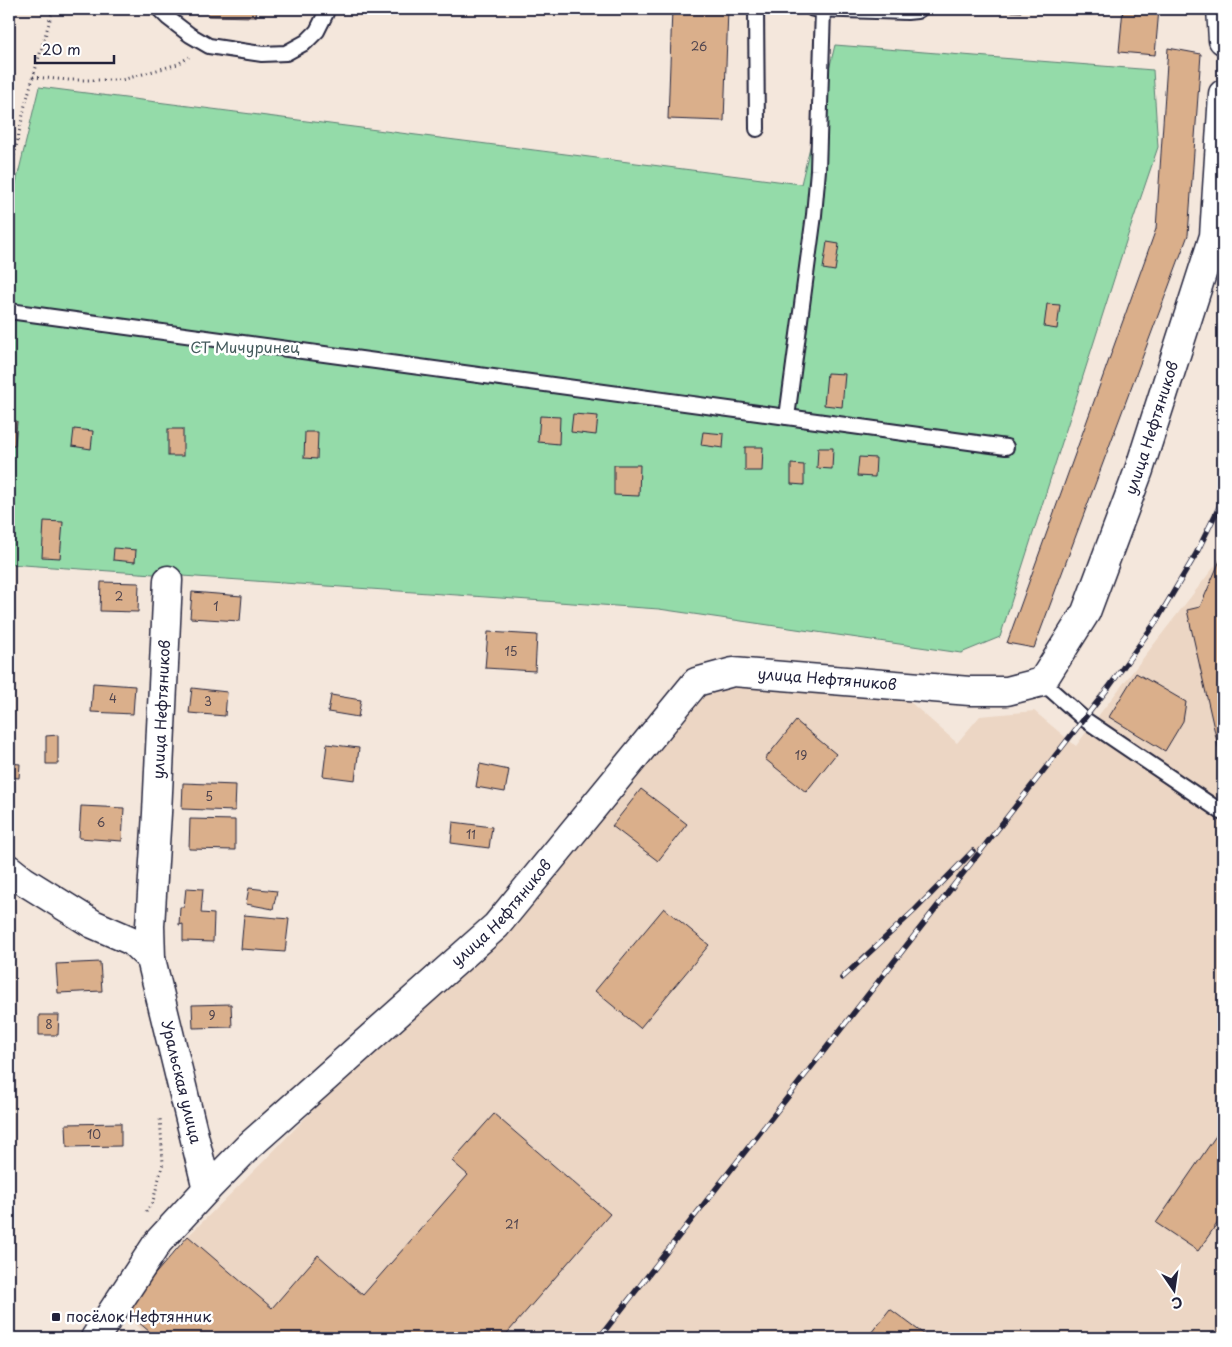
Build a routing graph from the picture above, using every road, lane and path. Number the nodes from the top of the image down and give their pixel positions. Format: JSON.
{"nodes":[{"id":1,"x":53,"y":9,"type":"edge"},
{"id":2,"x":159,"y":9,"type":"edge"},
{"id":3,"x":326,"y":9,"type":"edge"},
{"id":4,"x":756,"y":9,"type":"edge"},
{"id":5,"x":813,"y":9,"type":"edge"},
{"id":6,"x":824,"y":9,"type":"edge"},
{"id":7,"x":920,"y":9,"type":"edge"},
{"id":8,"x":1221,"y":9,"type":"edge"},
{"id":9,"x":1223,"y":40,"type":"edge"},
{"id":10,"x":209,"y":46,"type":"junction"},
{"id":11,"x":33,"y":77,"type":"junction"},
{"id":12,"x":1223,"y":94,"type":"edge"},
{"id":13,"x":757,"y":129,"type":"dead end"},
{"id":14,"x":9,"y":180,"type":"edge"},
{"id":15,"x":9,"y":311,"type":"edge"},
{"id":16,"x":787,"y":417,"type":"junction"},
{"id":17,"x":1006,"y":447,"type":"dead end"},
{"id":18,"x":168,"y":580,"type":"dead end"},
{"id":19,"x":1042,"y":682,"type":"junction"},
{"id":20,"x":1223,"y":813,"type":"edge"},
{"id":21,"x":9,"y":868,"type":"edge"},
{"id":22,"x":151,"y":959,"type":"junction"},
{"id":23,"x":159,"y":1109,"type":"dead end"},
{"id":24,"x":207,"y":1189,"type":"junction"},
{"id":25,"x":143,"y":1217,"type":"dead end"},
{"id":26,"x":95,"y":1338,"type":"edge"}],
"edges":[{"from":1,"to":11,"type":"path"},
{"from":2,"to":10,"type":"lane"},
{"from":3,"to":10,"type":"lane"},
{"from":4,"to":13,"type":"lane"},
{"from":5,"to":6,"type":"lane"},
{"from":6,"to":7,"type":"lane"},
{"from":6,"to":16,"type":"lane"},
{"from":8,"to":9,"type":"street"},
{"from":10,"to":11,"type":"path"},
{"from":11,"to":14,"type":"path"},
{"from":12,"to":19,"type":"street","name":"улица Нефтяников"},
{"from":15,"to":16,"type":"lane"},
{"from":16,"to":17,"type":"lane"},
{"from":18,"to":22,"type":"street","name":"улица Нефтяников"},
{"from":19,"to":20,"type":"lane"},
{"from":19,"to":24,"type":"street","name":"улица Нефтяников"},
{"from":21,"to":22,"type":"street"},
{"from":22,"to":24,"type":"street","name":"Уральская улица"},
{"from":23,"to":25,"type":"path"},
{"from":24,"to":26,"type":"street"}]}
